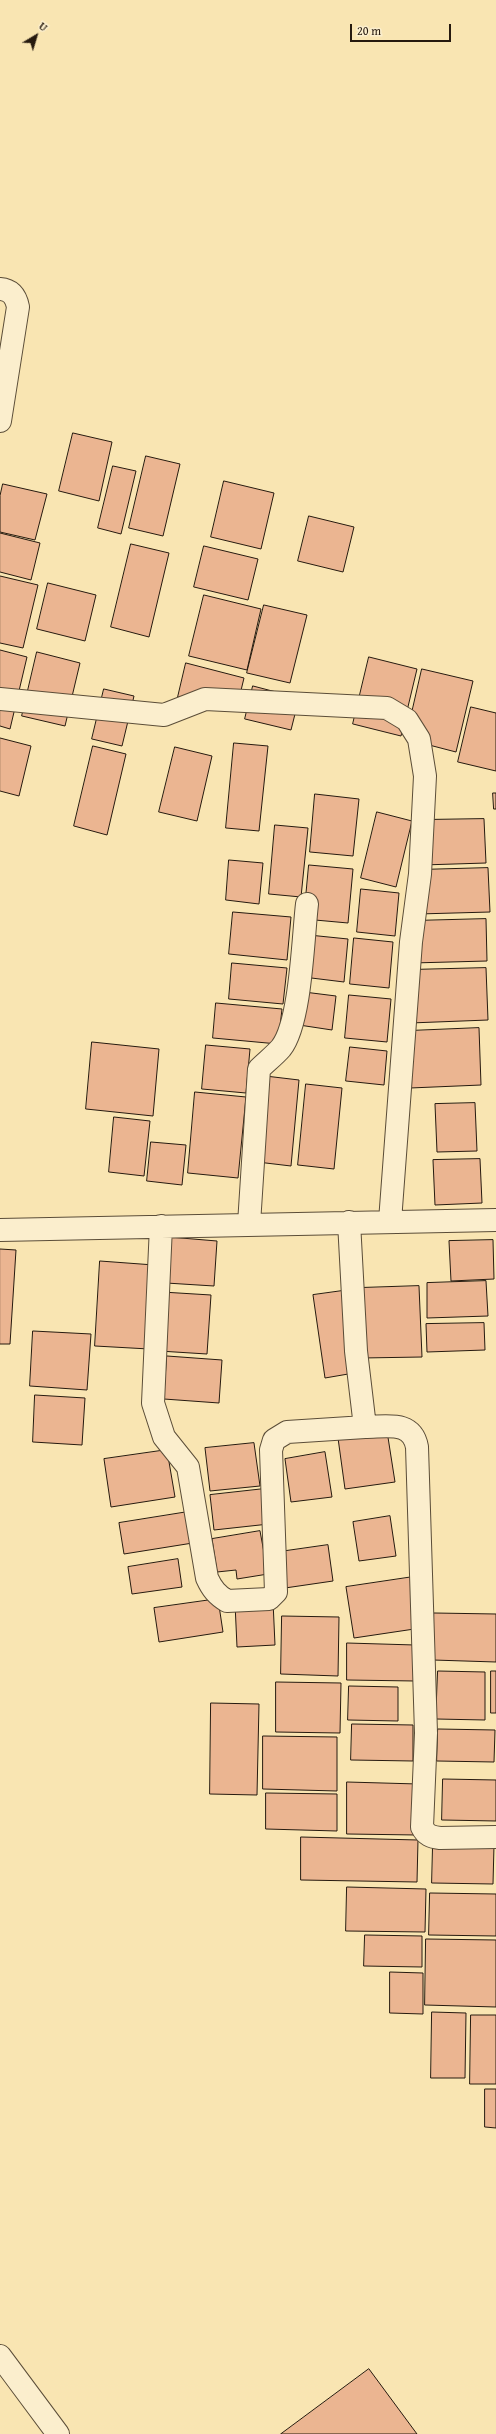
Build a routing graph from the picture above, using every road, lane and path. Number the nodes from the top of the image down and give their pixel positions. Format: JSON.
{"nodes":[{"id":1,"x":0,"y":289,"type":"edge"},
{"id":2,"x":0,"y":421,"type":"edge"},
{"id":3,"x":0,"y":699,"type":"edge"},
{"id":4,"x":307,"y":904,"type":"dead end"},
{"id":5,"x":496,"y":1220,"type":"edge"},
{"id":6,"x":390,"y":1221,"type":"junction"},
{"id":7,"x":349,"y":1222,"type":"junction"},
{"id":8,"x":249,"y":1224,"type":"junction"},
{"id":9,"x":161,"y":1226,"type":"junction"},
{"id":10,"x":0,"y":1230,"type":"edge"},
{"id":11,"x":365,"y":1427,"type":"junction"},
{"id":12,"x":496,"y":1837,"type":"edge"},
{"id":13,"x":0,"y":2356,"type":"edge"},
{"id":14,"x":58,"y":2434,"type":"edge"}],
"edges":[{"from":1,"to":2,"type":"street"},
{"from":3,"to":6,"type":"street"},
{"from":4,"to":8,"type":"street"},
{"from":5,"to":6,"type":"street"},
{"from":6,"to":7,"type":"street"},
{"from":7,"to":8,"type":"street"},
{"from":7,"to":11,"type":"street"},
{"from":8,"to":9,"type":"street"},
{"from":9,"to":10,"type":"street"},
{"from":9,"to":11,"type":"street"},
{"from":11,"to":12,"type":"street"},
{"from":13,"to":14,"type":"street"}]}
